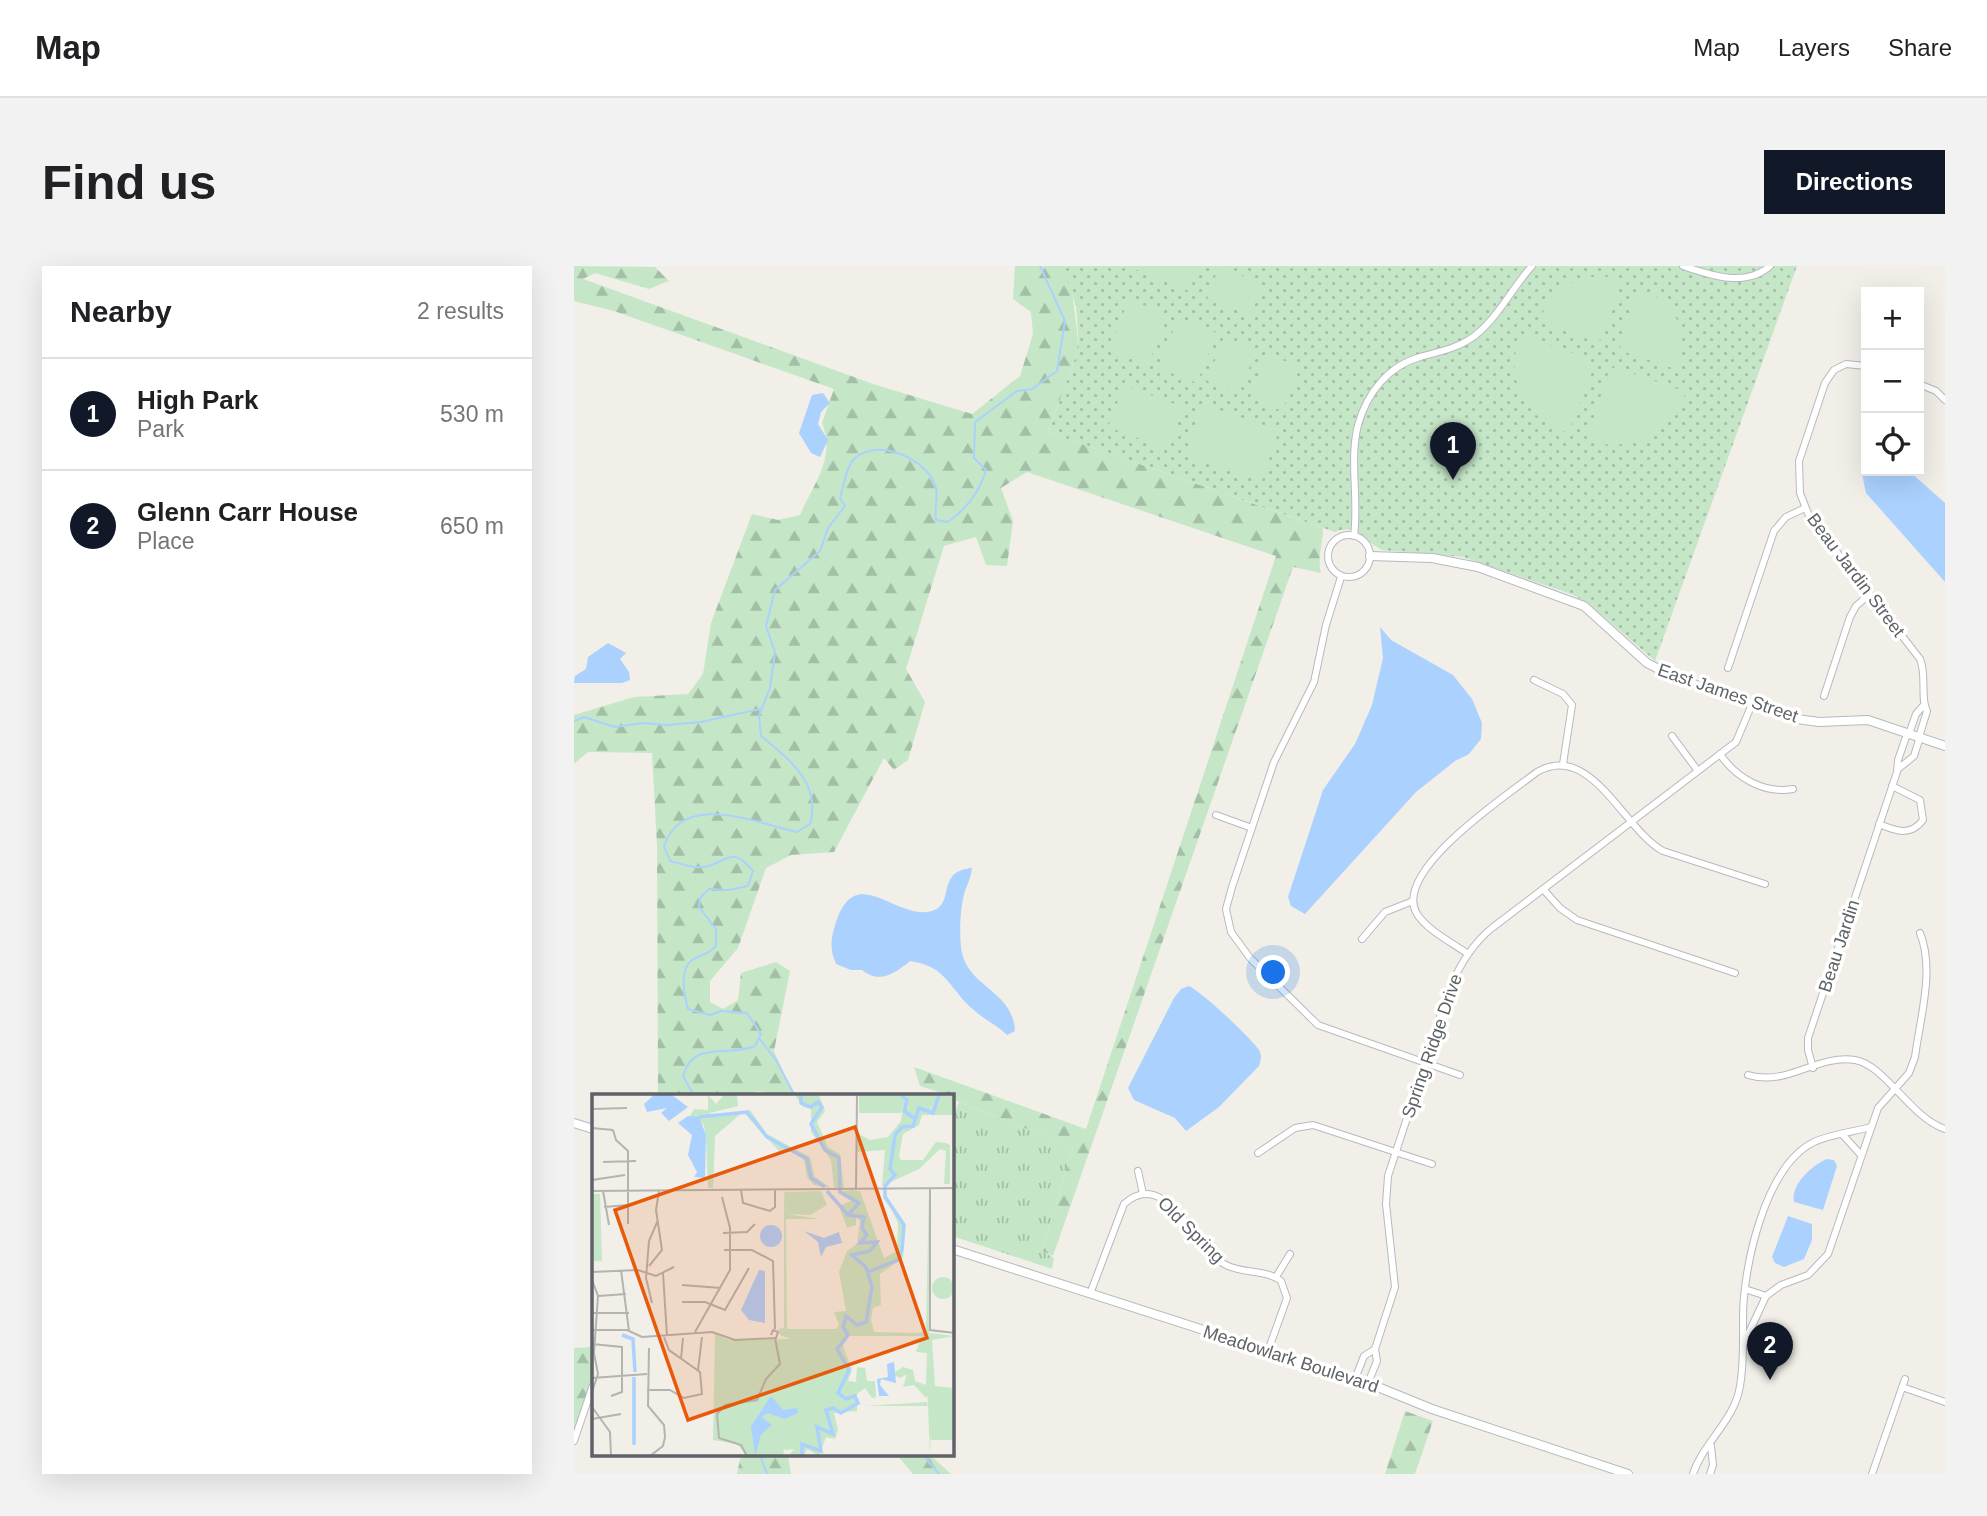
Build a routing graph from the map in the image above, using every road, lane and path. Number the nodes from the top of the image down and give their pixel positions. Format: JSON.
{"nodes":[{"id":1,"x":1532,"y":266,"type":"edge"},
{"id":2,"x":1683,"y":266,"type":"edge"},
{"id":3,"x":1770,"y":266,"type":"edge"},
{"id":4,"x":1861,"y":365,"type":"edge"},
{"id":5,"x":1924,"y":386,"type":"edge"},
{"id":6,"x":1945,"y":400,"type":"edge"},
{"id":7,"x":1805,"y":508,"type":"junction"},
{"id":8,"x":1354,"y":536,"type":"junction"},
{"id":9,"x":1370,"y":556,"type":"junction"},
{"id":10,"x":1341,"y":577,"type":"junction"},
{"id":11,"x":1870,"y":594,"type":"junction"},
{"id":12,"x":1728,"y":668,"type":"dead end"},
{"id":13,"x":1534,"y":680,"type":"dead end"},
{"id":14,"x":1824,"y":696,"type":"dead end"},
{"id":15,"x":1752,"y":704,"type":"junction"},
{"id":16,"x":1924,"y":705,"type":"joint"},
{"id":17,"x":1672,"y":736,"type":"dead end"},
{"id":18,"x":1914,"y":736,"type":"junction"},
{"id":19,"x":1945,"y":746,"type":"edge"},
{"id":20,"x":1720,"y":754,"type":"junction"},
{"id":21,"x":1563,"y":764,"type":"junction"},
{"id":22,"x":1898,"y":769,"type":"junction"},
{"id":23,"x":1698,"y":771,"type":"junction"},
{"id":24,"x":1892,"y":786,"type":"junction"},
{"id":25,"x":1793,"y":789,"type":"dead end"},
{"id":26,"x":1216,"y":815,"type":"dead end"},
{"id":27,"x":1629,"y":823,"type":"junction"},
{"id":28,"x":1879,"y":824,"type":"junction"},
{"id":29,"x":1252,"y":828,"type":"junction"},
{"id":30,"x":1765,"y":884,"type":"dead end"},
{"id":31,"x":1543,"y":889,"type":"junction"},
{"id":32,"x":1413,"y":901,"type":"junction"},
{"id":33,"x":1920,"y":933,"type":"dead end"},
{"id":34,"x":1362,"y":939,"type":"dead end"},
{"id":35,"x":1468,"y":954,"type":"junction"},
{"id":36,"x":1735,"y":972,"type":"dead end"},
{"id":37,"x":1424,"y":1063,"type":"junction"},
{"id":38,"x":1813,"y":1068,"type":"junction"},
{"id":39,"x":1460,"y":1074,"type":"dead end"},
{"id":40,"x":1748,"y":1075,"type":"dead end"},
{"id":41,"x":1894,"y":1089,"type":"junction"},
{"id":42,"x":574,"y":1123,"type":"edge"},
{"id":43,"x":1871,"y":1127,"type":"junction"},
{"id":44,"x":592,"y":1129,"type":"edge"},
{"id":45,"x":1945,"y":1129,"type":"edge"},
{"id":46,"x":1842,"y":1134,"type":"junction"},
{"id":47,"x":1396,"y":1152,"type":"junction"},
{"id":48,"x":1258,"y":1153,"type":"dead end"},
{"id":49,"x":1861,"y":1156,"type":"junction"},
{"id":50,"x":1432,"y":1164,"type":"dead end"},
{"id":51,"x":1138,"y":1171,"type":"dead end"},
{"id":52,"x":1143,"y":1194,"type":"junction"},
{"id":53,"x":954,"y":1250,"type":"edge"},
{"id":54,"x":1290,"y":1254,"type":"dead end"},
{"id":55,"x":1276,"y":1277,"type":"junction"},
{"id":56,"x":1745,"y":1289,"type":"junction"},
{"id":57,"x":1090,"y":1294,"type":"junction"},
{"id":58,"x":1766,"y":1296,"type":"junction"},
{"id":59,"x":1744,"y":1343,"type":"junction"},
{"id":60,"x":1375,"y":1349,"type":"junction"},
{"id":61,"x":1268,"y":1352,"type":"junction"},
{"id":62,"x":1355,"y":1379,"type":"junction"},
{"id":63,"x":1905,"y":1379,"type":"dead end"},
{"id":64,"x":1368,"y":1383,"type":"junction"},
{"id":65,"x":1902,"y":1387,"type":"junction"},
{"id":66,"x":592,"y":1388,"type":"edge"},
{"id":67,"x":1945,"y":1402,"type":"edge"},
{"id":68,"x":574,"y":1441,"type":"edge"},
{"id":69,"x":1710,"y":1446,"type":"junction"},
{"id":70,"x":1628,"y":1474,"type":"edge"},
{"id":71,"x":1693,"y":1474,"type":"edge"},
{"id":72,"x":1710,"y":1474,"type":"edge"},
{"id":73,"x":1873,"y":1474,"type":"edge"}],
"edges":[{"from":1,"to":8,"type":"street"},
{"from":2,"to":3,"type":"street"},
{"from":4,"to":7,"type":"street","name":"Beau Jardin Street"},
{"from":5,"to":6,"type":"street"},
{"from":7,"to":11,"type":"street","name":"Beau Jardin Street"},
{"from":7,"to":12,"type":"street"},
{"from":8,"to":9,"type":"street"},
{"from":8,"to":10,"type":"street"},
{"from":9,"to":10,"type":"street"},
{"from":9,"to":15,"type":"street","name":"East James Street"},
{"from":10,"to":29,"type":"street"},
{"from":11,"to":14,"type":"street"},
{"from":11,"to":16,"type":"street","name":"Beau Jardin Street"},
{"from":13,"to":21,"type":"street"},
{"from":15,"to":18,"type":"street","name":"East James Street"},
{"from":15,"to":20,"type":"street","name":"Spring Ridge Drive"},
{"from":16,"to":18,"type":"street","name":"Beau Jardin"},
{"from":17,"to":23,"type":"street"},
{"from":18,"to":19,"type":"street","name":"East James Street"},
{"from":18,"to":22,"type":"street","name":"Beau Jardin"},
{"from":18,"to":22,"type":"street","name":"Beau Jardin"},
{"from":20,"to":23,"type":"street","name":"Spring Ridge Drive"},
{"from":20,"to":25,"type":"street"},
{"from":21,"to":27,"type":"street"},
{"from":21,"to":32,"type":"street"},
{"from":22,"to":24,"type":"street","name":"Beau Jardin"},
{"from":23,"to":27,"type":"street","name":"Spring Ridge Drive"},
{"from":24,"to":28,"type":"street","name":"Beau Jardin"},
{"from":24,"to":28,"type":"street"},
{"from":26,"to":29,"type":"street"},
{"from":27,"to":30,"type":"street"},
{"from":27,"to":31,"type":"street","name":"Spring Ridge Drive"},
{"from":28,"to":38,"type":"street","name":"Beau Jardin"},
{"from":29,"to":37,"type":"street"},
{"from":31,"to":35,"type":"street","name":"Spring Ridge Drive"},
{"from":31,"to":36,"type":"street"},
{"from":32,"to":34,"type":"street"},
{"from":32,"to":35,"type":"street"},
{"from":33,"to":41,"type":"street"},
{"from":35,"to":37,"type":"street","name":"Spring Ridge Drive"},
{"from":37,"to":39,"type":"street"},
{"from":37,"to":47,"type":"street","name":"Spring Ridge Drive"},
{"from":38,"to":40,"type":"street"},
{"from":38,"to":41,"type":"street"},
{"from":41,"to":43,"type":"street"},
{"from":41,"to":45,"type":"street"},
{"from":42,"to":44,"type":"street"},
{"from":43,"to":46,"type":"street"},
{"from":43,"to":49,"type":"street"},
{"from":46,"to":49,"type":"street"},
{"from":46,"to":56,"type":"street"},
{"from":47,"to":48,"type":"street"},
{"from":47,"to":50,"type":"street"},
{"from":47,"to":60,"type":"street","name":"Spring Ridge Drive"},
{"from":49,"to":58,"type":"street"},
{"from":51,"to":52,"type":"street"},
{"from":52,"to":55,"type":"street","name":"Old Spring"},
{"from":52,"to":57,"type":"street","name":"Old Spring"},
{"from":53,"to":57,"type":"street","name":"Meadowlark Boulevard"},
{"from":54,"to":55,"type":"street"},
{"from":55,"to":61,"type":"street"},
{"from":56,"to":58,"type":"street"},
{"from":56,"to":59,"type":"street"},
{"from":57,"to":61,"type":"street","name":"Meadowlark Boulevard"},
{"from":58,"to":59,"type":"street"},
{"from":59,"to":69,"type":"street"},
{"from":60,"to":62,"type":"street","name":"Spring Ridge Drive"},
{"from":60,"to":64,"type":"street","name":"Spring Ridge Drive"},
{"from":61,"to":62,"type":"street","name":"Meadowlark Boulevard"},
{"from":62,"to":64,"type":"street","name":"Meadowlark Boulevard"},
{"from":63,"to":65,"type":"street"},
{"from":64,"to":70,"type":"street","name":"Meadowlark Boulevard"},
{"from":65,"to":67,"type":"street"},
{"from":65,"to":73,"type":"street"},
{"from":66,"to":68,"type":"street"},
{"from":69,"to":71,"type":"street"},
{"from":69,"to":72,"type":"street"}]}
